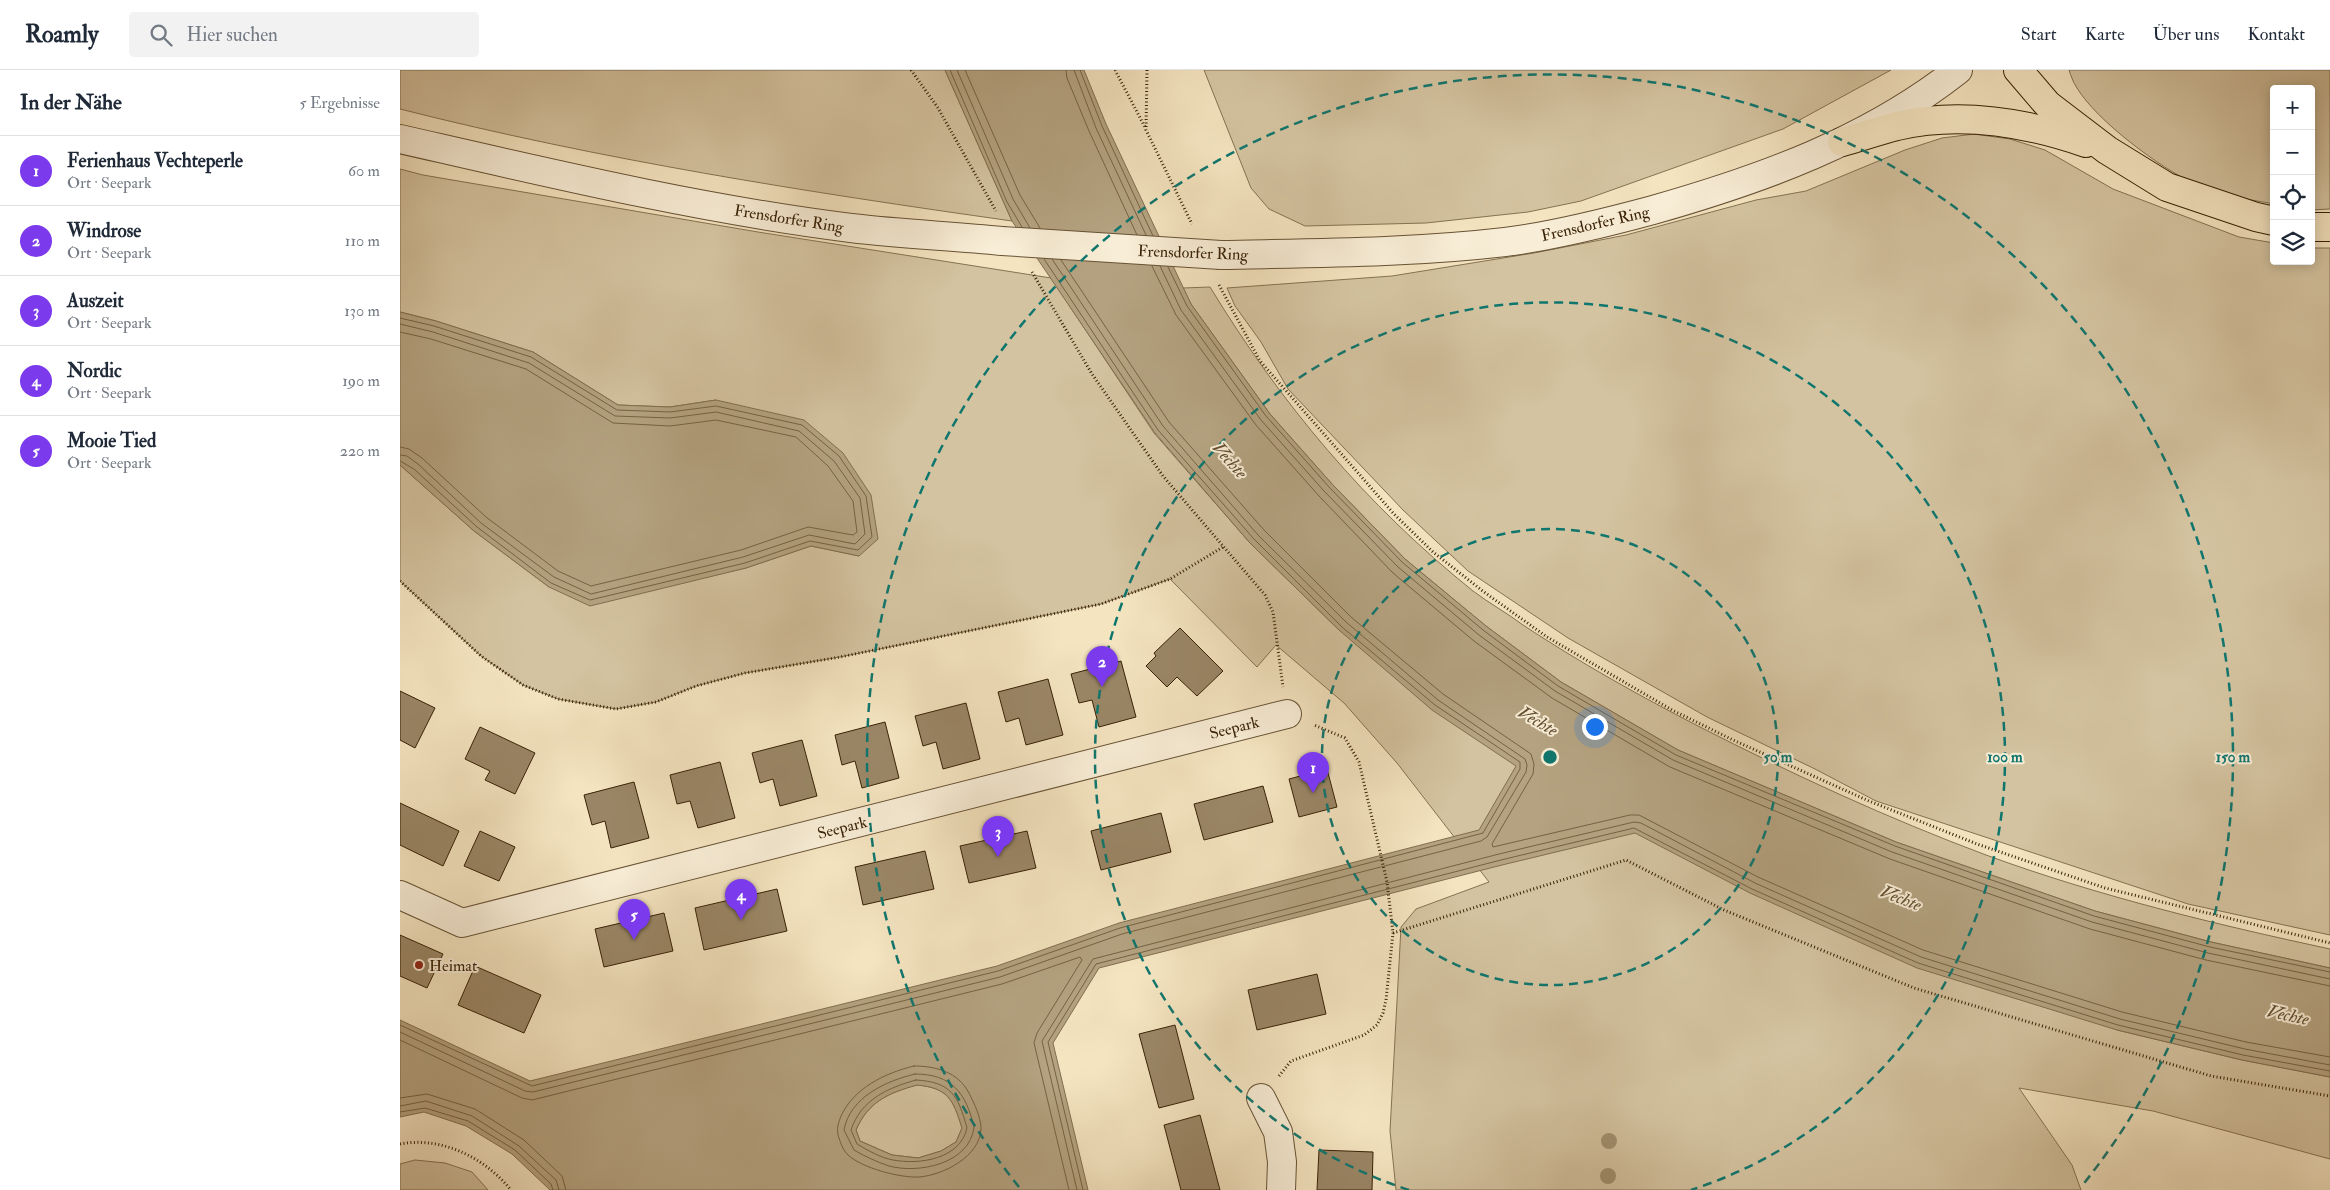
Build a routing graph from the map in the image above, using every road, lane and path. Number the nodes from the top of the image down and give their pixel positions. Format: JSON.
{"nodes":[{"id":1,"x":1115,"y":70,"type":"edge"},
{"id":2,"x":1148,"y":70,"type":"edge"},
{"id":3,"x":1958,"y":70,"type":"edge"},
{"id":4,"x":2018,"y":70,"type":"edge"},
{"id":5,"x":1146,"y":130,"type":"junction"},
{"id":6,"x":400,"y":139,"type":"edge"},
{"id":7,"x":1842,"y":142,"type":"junction"},
{"id":8,"x":2107,"y":150,"type":"junction"},
{"id":9,"x":2270,"y":220,"type":"edge"},
{"id":10,"x":1193,"y":227,"type":"dead end"},
{"id":11,"x":2315,"y":227,"type":"edge"},
{"id":12,"x":2330,"y":228,"type":"edge"},
{"id":13,"x":1217,"y":282,"type":"dead end"},
{"id":14,"x":1092,"y":374,"type":"dead end"},
{"id":15,"x":1223,"y":547,"type":"junction"},
{"id":16,"x":400,"y":580,"type":"edge"},
{"id":17,"x":1287,"y":714,"type":"junction"},
{"id":18,"x":400,"y":895,"type":"edge"},
{"id":19,"x":1393,"y":933,"type":"junction"},
{"id":20,"x":2330,"y":943,"type":"edge"},
{"id":21,"x":2330,"y":1096,"type":"edge"},
{"id":22,"x":1261,"y":1098,"type":"joint"},
{"id":23,"x":400,"y":1144,"type":"edge"},
{"id":24,"x":511,"y":1190,"type":"edge"},
{"id":25,"x":1281,"y":1190,"type":"edge"}],
"edges":[{"from":1,"to":5,"type":"path"},
{"from":2,"to":5,"type":"path"},
{"from":3,"to":7,"type":"street","name":"Frensdorfer Ring"},
{"from":4,"to":8,"type":"main road"},
{"from":5,"to":10,"type":"path"},
{"from":6,"to":7,"type":"street","name":"Frensdorfer Ring","bridge":true},
{"from":7,"to":8,"type":"main road"},
{"from":8,"to":9,"type":"main road"},
{"from":11,"to":12,"type":"main road"},
{"from":13,"to":20,"type":"path"},
{"from":14,"to":15,"type":"path"},
{"from":15,"to":16,"type":"path"},
{"from":15,"to":17,"type":"path"},
{"from":17,"to":18,"type":"street","name":"Seepark"},
{"from":17,"to":19,"type":"path"},
{"from":19,"to":21,"type":"path"},
{"from":19,"to":22,"type":"path"},
{"from":22,"to":25,"type":"street"},
{"from":23,"to":24,"type":"path"}]}
